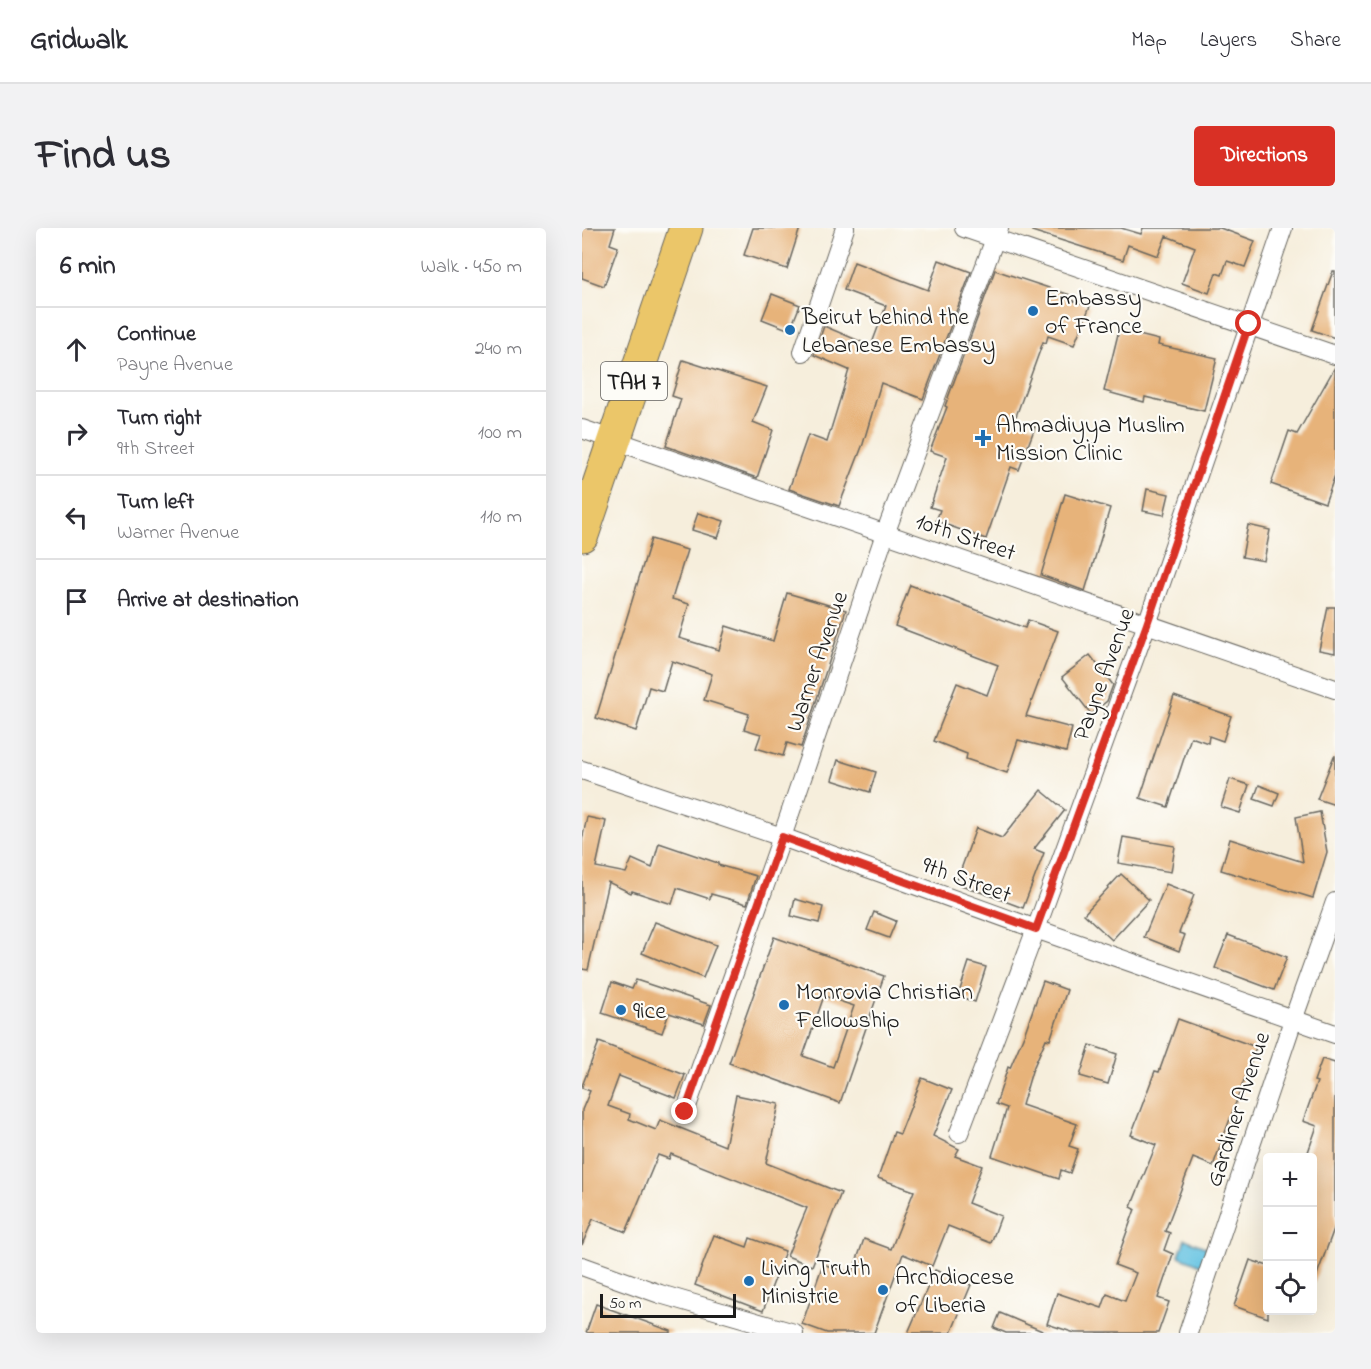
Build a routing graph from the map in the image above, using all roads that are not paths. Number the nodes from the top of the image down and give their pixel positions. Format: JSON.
{"nodes":[{"id":1,"x":686,"y":228,"type":"edge"},
{"id":2,"x":845,"y":228,"type":"edge"},
{"id":3,"x":964,"y":228,"type":"edge"},
{"id":4,"x":1283,"y":228,"type":"edge"},
{"id":5,"x":997,"y":233,"type":"edge"},
{"id":6,"x":1249,"y":324,"type":"junction"},
{"id":7,"x":803,"y":352,"type":"dead end"},
{"id":8,"x":1335,"y":355,"type":"edge"},
{"id":9,"x":582,"y":429,"type":"edge"},
{"id":10,"x":614,"y":440,"type":"junction"},
{"id":11,"x":885,"y":534,"type":"junction"},
{"id":12,"x":582,"y":535,"type":"edge"},
{"id":13,"x":1147,"y":624,"type":"junction"},
{"id":14,"x":1335,"y":689,"type":"edge"},
{"id":15,"x":582,"y":771,"type":"edge"},
{"id":16,"x":782,"y":837,"type":"junction"},
{"id":17,"x":1335,"y":902,"type":"edge"},
{"id":18,"x":1036,"y":929,"type":"junction"},
{"id":19,"x":1293,"y":1020,"type":"junction"},
{"id":20,"x":1335,"y":1034,"type":"edge"},
{"id":21,"x":685,"y":1112,"type":"dead end"},
{"id":22,"x":958,"y":1133,"type":"dead end"},
{"id":23,"x":582,"y":1266,"type":"edge"},
{"id":24,"x":794,"y":1333,"type":"edge"},
{"id":25,"x":1188,"y":1333,"type":"edge"}],
"edges":[{"from":1,"to":10,"type":"highway","number":"TAH 7"},
{"from":2,"to":7,"type":"street"},
{"from":3,"to":5,"type":"street"},
{"from":4,"to":6,"type":"street","name":"Payne Avenue"},
{"from":5,"to":6,"type":"street"},
{"from":5,"to":11,"type":"street","name":"Warner Avenue"},
{"from":6,"to":8,"type":"street"},
{"from":6,"to":13,"type":"street","name":"Payne Avenue"},
{"from":9,"to":10,"type":"street","name":"10th Street"},
{"from":10,"to":11,"type":"street","name":"10th Street"},
{"from":10,"to":12,"type":"highway","number":"TAH 7"},
{"from":11,"to":13,"type":"street","name":"10th Street"},
{"from":11,"to":16,"type":"street","name":"Warner Avenue"},
{"from":13,"to":14,"type":"street","name":"10th Street"},
{"from":13,"to":18,"type":"street","name":"Payne Avenue"},
{"from":15,"to":16,"type":"street","name":"9th Street"},
{"from":16,"to":18,"type":"street","name":"9th Street"},
{"from":16,"to":21,"type":"street","name":"Warner Avenue"},
{"from":17,"to":19,"type":"street","name":"Gardiner Avenue"},
{"from":18,"to":19,"type":"street","name":"9th Street"},
{"from":18,"to":22,"type":"street","name":"Payne Avenue"},
{"from":19,"to":20,"type":"street","name":"9th Street"},
{"from":19,"to":25,"type":"street","name":"Gardiner Avenue"},
{"from":23,"to":24,"type":"street"}]}
